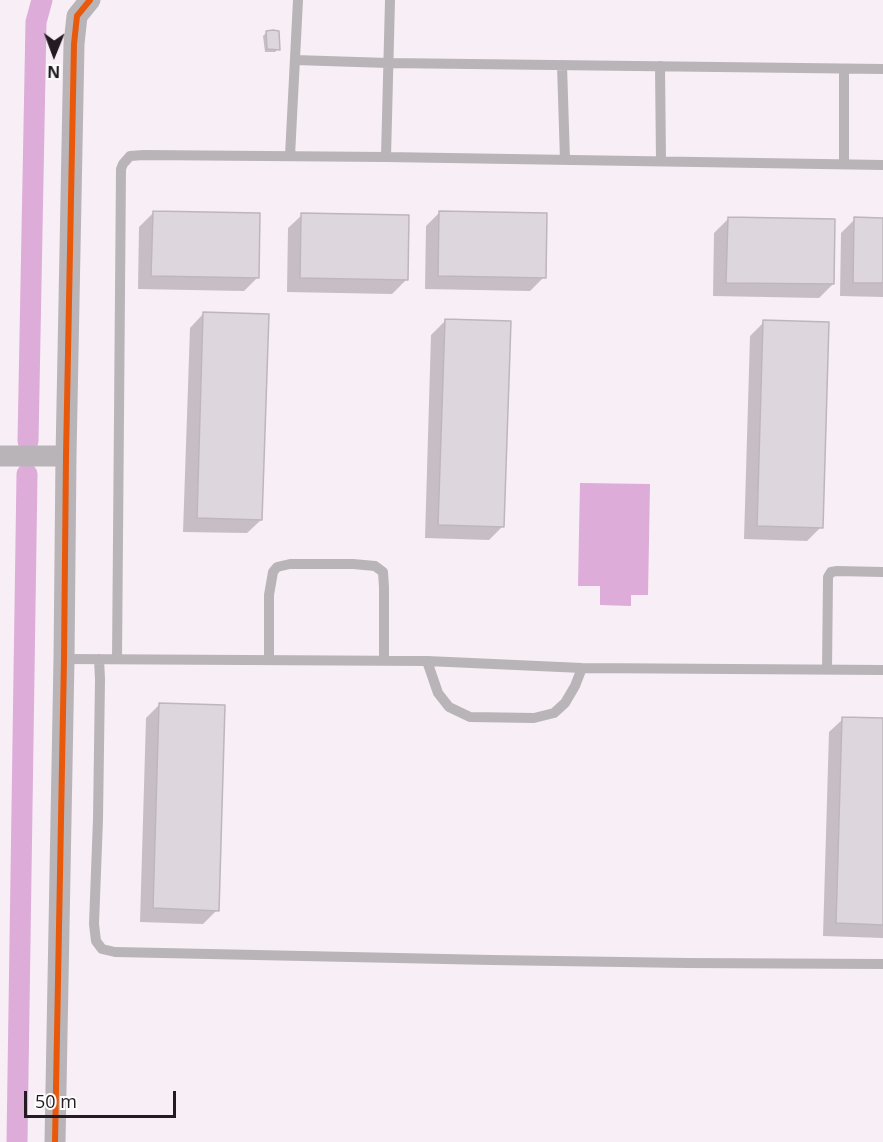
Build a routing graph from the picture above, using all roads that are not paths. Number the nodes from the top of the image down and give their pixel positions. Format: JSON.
{"nodes":[{"id":1,"x":90,"y":0,"type":"edge"},
{"id":2,"x":298,"y":0,"type":"edge"},
{"id":3,"x":390,"y":0,"type":"edge"},
{"id":4,"x":295,"y":60,"type":"junction"},
{"id":5,"x":388,"y":63,"type":"junction"},
{"id":6,"x":562,"y":65,"type":"junction"},
{"id":7,"x":660,"y":66,"type":"junction"},
{"id":8,"x":844,"y":69,"type":"junction"},
{"id":9,"x":883,"y":69,"type":"edge"},
{"id":10,"x":290,"y":156,"type":"junction"},
{"id":11,"x":386,"y":157,"type":"junction"},
{"id":12,"x":565,"y":160,"type":"junction"},
{"id":13,"x":661,"y":161,"type":"junction"},
{"id":14,"x":844,"y":164,"type":"junction"},
{"id":15,"x":883,"y":165,"type":"edge"},
{"id":16,"x":0,"y":456,"type":"edge"},
{"id":17,"x":66,"y":456,"type":"junction"},
{"id":18,"x":883,"y":572,"type":"edge"},
{"id":19,"x":64,"y":659,"type":"junction"},
{"id":20,"x":99,"y":659,"type":"junction"},
{"id":21,"x":117,"y":659,"type":"junction"},
{"id":22,"x":269,"y":660,"type":"junction"},
{"id":23,"x":384,"y":660,"type":"junction"},
{"id":24,"x":427,"y":661,"type":"junction"},
{"id":25,"x":582,"y":668,"type":"junction"},
{"id":26,"x":827,"y":669,"type":"junction"},
{"id":27,"x":883,"y":670,"type":"edge"},
{"id":28,"x":883,"y":964,"type":"edge"},
{"id":29,"x":55,"y":1142,"type":"edge"}],
"edges":[{"from":1,"to":17,"type":"street"},
{"from":2,"to":4,"type":"lane"},
{"from":3,"to":5,"type":"lane"},
{"from":4,"to":5,"type":"lane"},
{"from":4,"to":10,"type":"lane"},
{"from":5,"to":6,"type":"lane"},
{"from":5,"to":11,"type":"lane"},
{"from":6,"to":7,"type":"lane"},
{"from":6,"to":12,"type":"lane"},
{"from":7,"to":8,"type":"lane"},
{"from":7,"to":13,"type":"lane"},
{"from":8,"to":9,"type":"lane"},
{"from":8,"to":14,"type":"lane"},
{"from":10,"to":11,"type":"lane"},
{"from":10,"to":21,"type":"lane"},
{"from":11,"to":12,"type":"lane"},
{"from":12,"to":13,"type":"lane"},
{"from":13,"to":14,"type":"lane"},
{"from":14,"to":15,"type":"lane"},
{"from":16,"to":17,"type":"street"},
{"from":17,"to":19,"type":"street"},
{"from":18,"to":26,"type":"lane"},
{"from":19,"to":20,"type":"lane"},
{"from":19,"to":29,"type":"street"},
{"from":20,"to":21,"type":"lane"},
{"from":20,"to":28,"type":"lane"},
{"from":21,"to":22,"type":"lane"},
{"from":22,"to":23,"type":"lane"},
{"from":22,"to":23,"type":"lane"},
{"from":23,"to":24,"type":"lane"},
{"from":24,"to":25,"type":"lane"},
{"from":24,"to":25,"type":"lane"},
{"from":25,"to":26,"type":"lane"},
{"from":26,"to":27,"type":"lane"}]}
